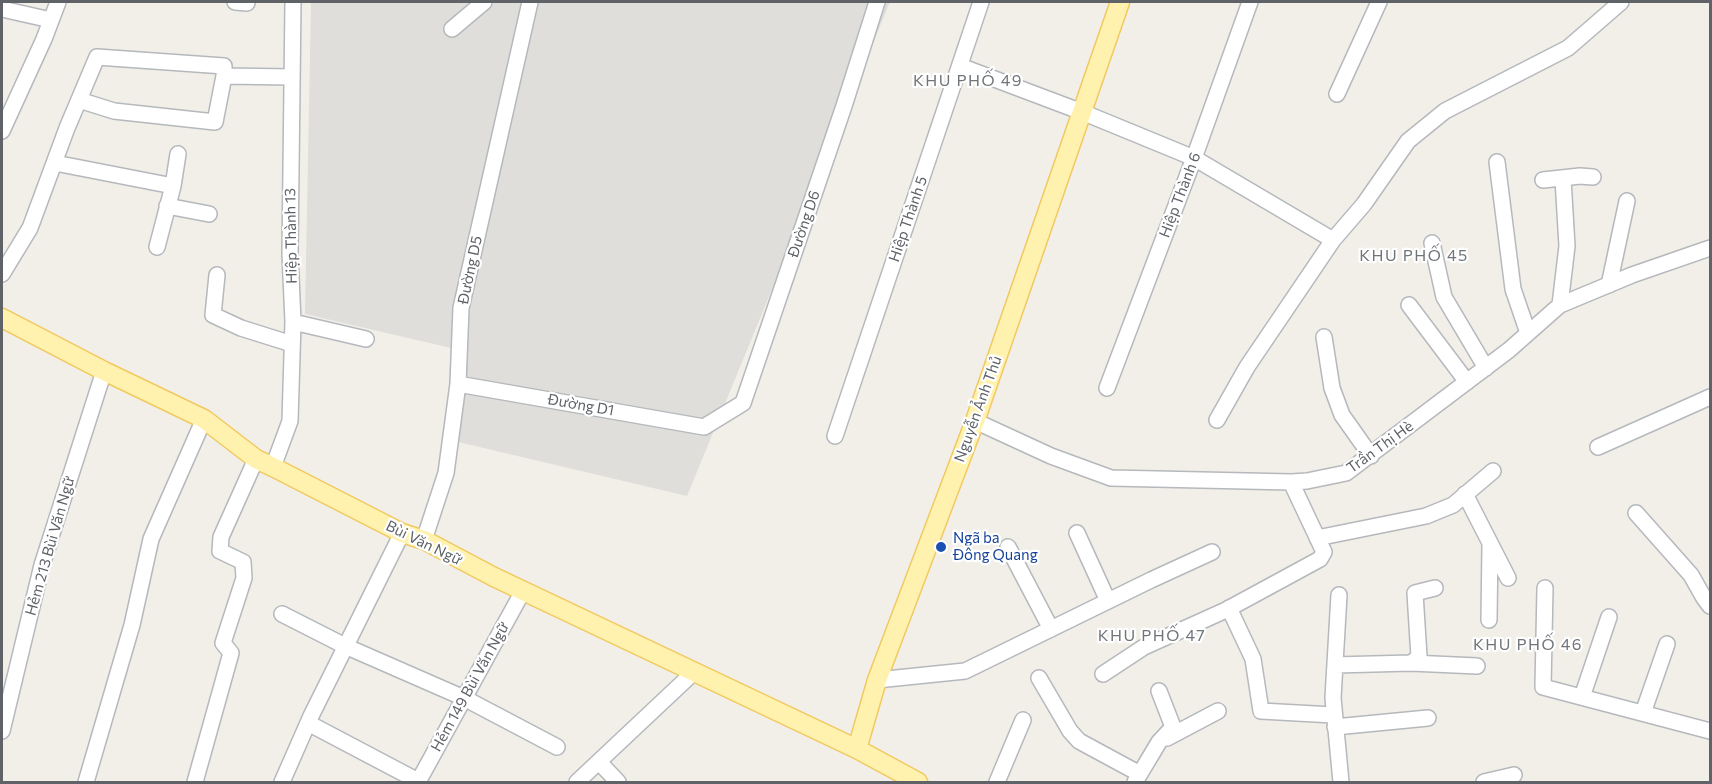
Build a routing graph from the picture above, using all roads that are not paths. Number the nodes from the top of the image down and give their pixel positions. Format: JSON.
{"nodes":[{"id":1,"x":58,"y":2,"type":"edge"},
{"id":2,"x":292,"y":2,"type":"edge"},
{"id":3,"x":484,"y":2,"type":"edge"},
{"id":4,"x":530,"y":2,"type":"edge"},
{"id":5,"x":877,"y":2,"type":"edge"},
{"id":6,"x":981,"y":2,"type":"edge"},
{"id":7,"x":1120,"y":2,"type":"edge"},
{"id":8,"x":1250,"y":2,"type":"edge"},
{"id":9,"x":1379,"y":2,"type":"edge"},
{"id":10,"x":1621,"y":2,"type":"edge"},
{"id":11,"x":2,"y":9,"type":"edge"},
{"id":12,"x":51,"y":20,"type":"junction"},
{"id":13,"x":452,"y":29,"type":"dead end"},
{"id":14,"x":960,"y":66,"type":"junction"},
{"id":15,"x":224,"y":76,"type":"junction"},
{"id":16,"x":292,"y":77,"type":"junction"},
{"id":17,"x":1337,"y":94,"type":"dead end"},
{"id":18,"x":79,"y":100,"type":"junction"},
{"id":19,"x":1082,"y":112,"type":"junction"},
{"id":20,"x":2,"y":131,"type":"edge"},
{"id":21,"x":178,"y":154,"type":"dead end"},
{"id":22,"x":1194,"y":158,"type":"junction"},
{"id":23,"x":1497,"y":162,"type":"dead end"},
{"id":24,"x":55,"y":163,"type":"junction"},
{"id":25,"x":1593,"y":177,"type":"dead end"},
{"id":26,"x":1563,"y":179,"type":"junction"},
{"id":27,"x":1543,"y":180,"type":"dead end"},
{"id":28,"x":173,"y":186,"type":"junction"},
{"id":29,"x":1627,"y":201,"type":"dead end"},
{"id":30,"x":167,"y":206,"type":"junction"},
{"id":31,"x":209,"y":214,"type":"dead end"},
{"id":32,"x":1333,"y":240,"type":"junction"},
{"id":33,"x":1432,"y":243,"type":"dead end"},
{"id":34,"x":157,"y":247,"type":"dead end"},
{"id":35,"x":1710,"y":248,"type":"edge"},
{"id":36,"x":2,"y":274,"type":"edge"},
{"id":37,"x":217,"y":275,"type":"dead end"},
{"id":38,"x":1610,"y":285,"type":"junction"},
{"id":39,"x":1560,"y":304,"type":"junction"},
{"id":40,"x":1409,"y":305,"type":"dead end"},
{"id":41,"x":2,"y":320,"type":"edge"},
{"id":42,"x":293,"y":322,"type":"junction"},
{"id":43,"x":1528,"y":333,"type":"junction"},
{"id":44,"x":1323,"y":337,"type":"dead end"},
{"id":45,"x":366,"y":339,"type":"dead end"},
{"id":46,"x":292,"y":344,"type":"junction"},
{"id":47,"x":1486,"y":368,"type":"junction"},
{"id":48,"x":104,"y":371,"type":"junction"},
{"id":49,"x":1467,"y":382,"type":"junction"},
{"id":50,"x":458,"y":384,"type":"junction"},
{"id":51,"x":1107,"y":388,"type":"dead end"},
{"id":52,"x":1710,"y":397,"type":"edge"},
{"id":53,"x":204,"y":419,"type":"junction"},
{"id":54,"x":1217,"y":420,"type":"dead end"},
{"id":55,"x":975,"y":421,"type":"junction"},
{"id":56,"x":704,"y":427,"type":"joint"},
{"id":57,"x":835,"y":436,"type":"dead end"},
{"id":58,"x":1598,"y":447,"type":"dead end"},
{"id":59,"x":1371,"y":456,"type":"junction"},
{"id":60,"x":256,"y":459,"type":"junction"},
{"id":61,"x":273,"y":467,"type":"junction"},
{"id":62,"x":1493,"y":471,"type":"dead end"},
{"id":63,"x":1291,"y":482,"type":"junction"},
{"id":64,"x":1465,"y":495,"type":"junction"},
{"id":65,"x":1636,"y":513,"type":"dead end"},
{"id":66,"x":1077,"y":532,"type":"dead end"},
{"id":67,"x":402,"y":533,"type":"junction"},
{"id":68,"x":1317,"y":538,"type":"junction"},
{"id":69,"x":424,"y":540,"type":"junction"},
{"id":70,"x":1490,"y":542,"type":"junction"},
{"id":71,"x":1008,"y":547,"type":"dead end"},
{"id":72,"x":1212,"y":552,"type":"dead end"},
{"id":73,"x":1509,"y":578,"type":"dead end"},
{"id":74,"x":1435,"y":588,"type":"dead end"},
{"id":75,"x":1545,"y":588,"type":"dead end"},
{"id":76,"x":523,"y":591,"type":"junction"},
{"id":77,"x":1339,"y":595,"type":"dead end"},
{"id":78,"x":1107,"y":601,"type":"junction"},
{"id":79,"x":1710,"y":606,"type":"edge"},
{"id":80,"x":1229,"y":609,"type":"junction"},
{"id":81,"x":282,"y":614,"type":"dead end"},
{"id":82,"x":1609,"y":617,"type":"dead end"},
{"id":83,"x":1489,"y":620,"type":"dead end"},
{"id":84,"x":1051,"y":629,"type":"junction"},
{"id":85,"x":1667,"y":644,"type":"dead end"},
{"id":86,"x":345,"y":645,"type":"junction"},
{"id":87,"x":1411,"y":663,"type":"junction"},
{"id":88,"x":1335,"y":664,"type":"junction"},
{"id":89,"x":1477,"y":666,"type":"dead end"},
{"id":90,"x":694,"y":672,"type":"junction"},
{"id":91,"x":1103,"y":674,"type":"dead end"},
{"id":92,"x":1039,"y":678,"type":"dead end"},
{"id":93,"x":877,"y":680,"type":"junction"},
{"id":94,"x":1159,"y":691,"type":"dead end"},
{"id":95,"x":1582,"y":697,"type":"junction"},
{"id":96,"x":464,"y":699,"type":"junction"},
{"id":97,"x":1218,"y":711,"type":"dead end"},
{"id":98,"x":1642,"y":713,"type":"junction"},
{"id":99,"x":1428,"y":717,"type":"dead end"},
{"id":100,"x":1023,"y":720,"type":"dead end"},
{"id":101,"x":1334,"y":721,"type":"junction"},
{"id":102,"x":308,"y":723,"type":"junction"},
{"id":103,"x":3,"y":727,"type":"edge"},
{"id":104,"x":1710,"y":731,"type":"edge"},
{"id":105,"x":1159,"y":742,"type":"junction"},
{"id":106,"x":557,"y":747,"type":"dead end"},
{"id":107,"x":857,"y":749,"type":"junction"},
{"id":108,"x":599,"y":762,"type":"junction"},
{"id":109,"x":1514,"y":775,"type":"dead end"},
{"id":110,"x":1137,"y":778,"type":"edge"},
{"id":111,"x":418,"y":782,"type":"edge"},
{"id":112,"x":86,"y":783,"type":"edge"},
{"id":113,"x":195,"y":783,"type":"edge"},
{"id":114,"x":282,"y":783,"type":"edge"},
{"id":115,"x":577,"y":783,"type":"edge"},
{"id":116,"x":618,"y":783,"type":"edge"},
{"id":117,"x":918,"y":783,"type":"edge"},
{"id":118,"x":997,"y":783,"type":"edge"},
{"id":119,"x":1341,"y":783,"type":"edge"},
{"id":120,"x":1484,"y":783,"type":"edge"}],
"edges":[{"from":1,"to":12,"type":"street"},
{"from":2,"to":16,"type":"street","name":"Hiệp Thành 13"},
{"from":3,"to":13,"type":"street"},
{"from":4,"to":50,"type":"street","name":"Đường D5"},
{"from":5,"to":56,"type":"street","name":"Đường D6"},
{"from":6,"to":14,"type":"street","name":"Hiệp Thành 5"},
{"from":7,"to":19,"type":"main road","name":"Nguyễn Ảnh Thủ"},
{"from":8,"to":22,"type":"street","name":"Hiệp Thành 6"},
{"from":9,"to":17,"type":"street"},
{"from":10,"to":32,"type":"street"},
{"from":11,"to":12,"type":"street"},
{"from":12,"to":20,"type":"street"},
{"from":14,"to":19,"type":"street"},
{"from":14,"to":57,"type":"street","name":"Hiệp Thành 5"},
{"from":15,"to":16,"type":"street"},
{"from":15,"to":18,"type":"street"},
{"from":15,"to":18,"type":"street"},
{"from":16,"to":42,"type":"street","name":"Hiệp Thành 13"},
{"from":18,"to":24,"type":"street"},
{"from":19,"to":22,"type":"street"},
{"from":19,"to":55,"type":"main road","name":"Nguyễn Ảnh Thủ"},
{"from":21,"to":28,"type":"street"},
{"from":22,"to":32,"type":"street"},
{"from":22,"to":51,"type":"street","name":"Hiệp Thành 6"},
{"from":23,"to":43,"type":"street"},
{"from":24,"to":28,"type":"street"},
{"from":24,"to":36,"type":"street"},
{"from":25,"to":26,"type":"street"},
{"from":26,"to":27,"type":"street"},
{"from":26,"to":39,"type":"street"},
{"from":28,"to":30,"type":"street"},
{"from":29,"to":38,"type":"street"},
{"from":30,"to":31,"type":"street"},
{"from":30,"to":34,"type":"street"},
{"from":32,"to":54,"type":"street"},
{"from":33,"to":47,"type":"street"},
{"from":35,"to":38,"type":"street","name":"Trần Thị Hè"},
{"from":37,"to":46,"type":"street"},
{"from":38,"to":39,"type":"street","name":"Trần Thị Hè"},
{"from":39,"to":43,"type":"street","name":"Trần Thị Hè"},
{"from":40,"to":49,"type":"street"},
{"from":41,"to":48,"type":"main road","name":"Bùi Văn Ngữ"},
{"from":42,"to":45,"type":"street"},
{"from":42,"to":46,"type":"street","name":"Hiệp Thành 13"},
{"from":43,"to":47,"type":"street","name":"Trần Thị Hè"},
{"from":44,"to":59,"type":"street"},
{"from":46,"to":61,"type":"street","name":"Hiệp Thành 13"},
{"from":47,"to":49,"type":"street","name":"Trần Thị Hè"},
{"from":48,"to":53,"type":"main road","name":"Bùi Văn Ngữ"},
{"from":48,"to":103,"type":"street","name":"Hẻm 213 Bùi Văn Ngữ"},
{"from":49,"to":59,"type":"street","name":"Trần Thị Hè"},
{"from":50,"to":56,"type":"street","name":"Đường D1"},
{"from":50,"to":69,"type":"street","name":"Đường D5"},
{"from":52,"to":58,"type":"street"},
{"from":53,"to":60,"type":"main road","name":"Bùi Văn Ngữ"},
{"from":53,"to":112,"type":"street"},
{"from":55,"to":63,"type":"street","name":"Trần Thị Hè"},
{"from":55,"to":93,"type":"main road","name":"Nguyễn Ảnh Thủ"},
{"from":59,"to":63,"type":"street","name":"Trần Thị Hè"},
{"from":60,"to":61,"type":"main road","name":"Bùi Văn Ngữ"},
{"from":60,"to":113,"type":"street"},
{"from":61,"to":67,"type":"main road","name":"Bùi Văn Ngữ"},
{"from":62,"to":64,"type":"street"},
{"from":63,"to":68,"type":"street"},
{"from":64,"to":68,"type":"street"},
{"from":64,"to":70,"type":"street"},
{"from":65,"to":79,"type":"street"},
{"from":66,"to":78,"type":"street"},
{"from":67,"to":69,"type":"main road","name":"Bùi Văn Ngữ"},
{"from":67,"to":86,"type":"street"},
{"from":68,"to":80,"type":"street"},
{"from":69,"to":76,"type":"main road","name":"Bùi Văn Ngữ"},
{"from":70,"to":73,"type":"street"},
{"from":70,"to":83,"type":"street"},
{"from":71,"to":84,"type":"street"},
{"from":72,"to":78,"type":"street"},
{"from":74,"to":87,"type":"street"},
{"from":75,"to":95,"type":"street"},
{"from":76,"to":90,"type":"main road","name":"Bùi Văn Ngữ"},
{"from":76,"to":96,"type":"street","name":"Hẻm 149 Bùi Văn Ngữ"},
{"from":77,"to":88,"type":"street"},
{"from":78,"to":84,"type":"street"},
{"from":80,"to":91,"type":"street"},
{"from":80,"to":101,"type":"street"},
{"from":81,"to":86,"type":"street"},
{"from":82,"to":95,"type":"street"},
{"from":84,"to":93,"type":"street"},
{"from":85,"to":98,"type":"street"},
{"from":86,"to":96,"type":"street"},
{"from":86,"to":102,"type":"street"},
{"from":87,"to":88,"type":"street"},
{"from":87,"to":89,"type":"street"},
{"from":88,"to":101,"type":"street"},
{"from":90,"to":107,"type":"main road","name":"Bùi Văn Ngữ"},
{"from":90,"to":108,"type":"street"},
{"from":92,"to":110,"type":"street"},
{"from":93,"to":107,"type":"main road","name":"Nguyễn Ảnh Thủ"},
{"from":94,"to":105,"type":"street"},
{"from":95,"to":98,"type":"street"},
{"from":96,"to":106,"type":"street"},
{"from":96,"to":111,"type":"street","name":"Hẻm 149 Bùi Văn Ngữ"},
{"from":97,"to":105,"type":"street"},
{"from":98,"to":104,"type":"street"},
{"from":99,"to":101,"type":"street"},
{"from":100,"to":118,"type":"street"},
{"from":101,"to":119,"type":"street"},
{"from":102,"to":111,"type":"street"},
{"from":102,"to":114,"type":"street"},
{"from":105,"to":110,"type":"street"},
{"from":107,"to":117,"type":"main road"},
{"from":108,"to":115,"type":"street"},
{"from":108,"to":116,"type":"street"},
{"from":109,"to":120,"type":"street"}]}
